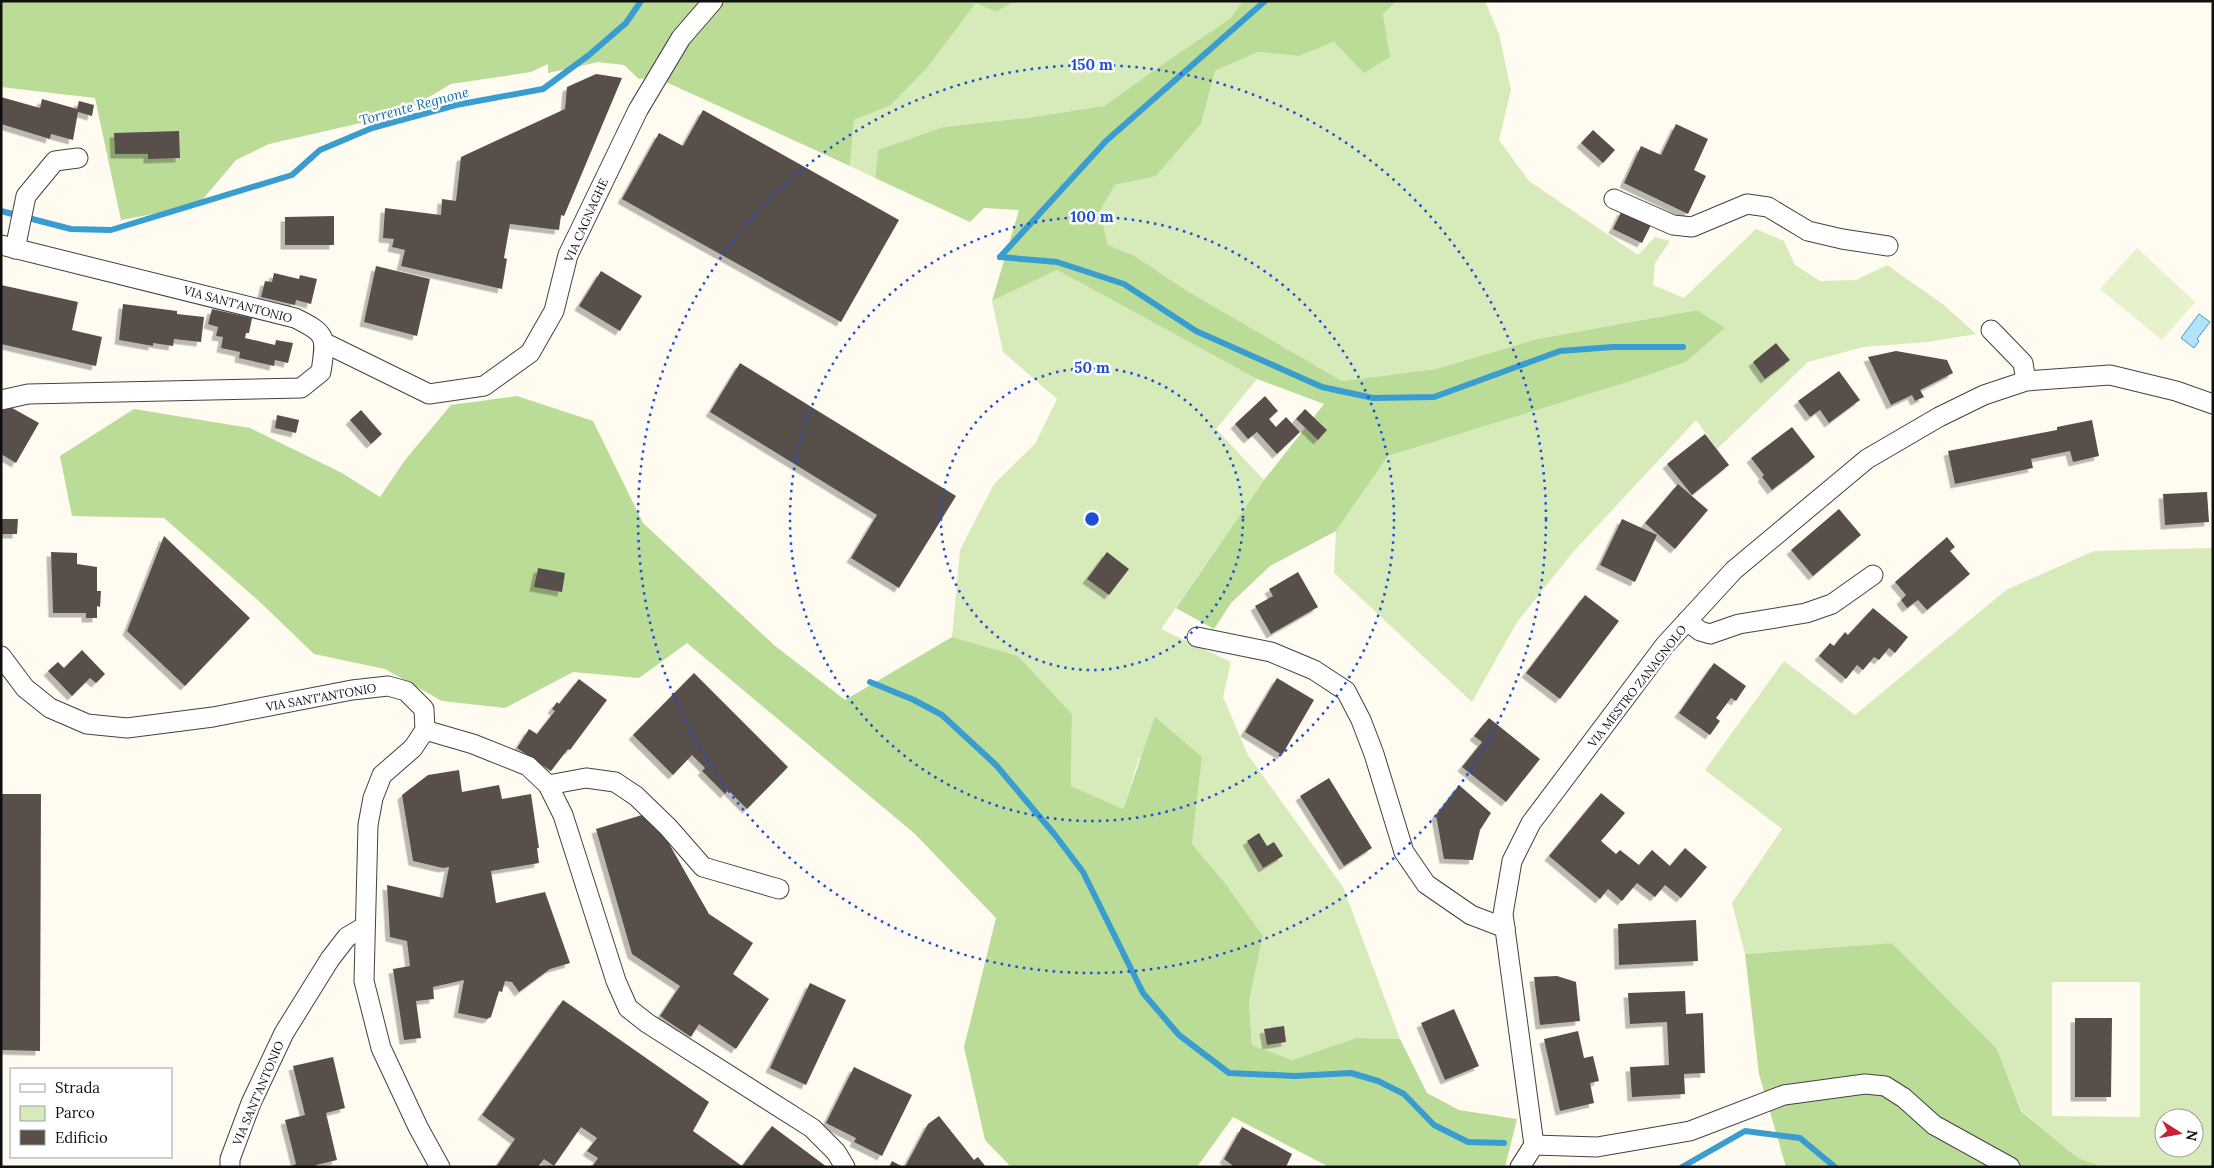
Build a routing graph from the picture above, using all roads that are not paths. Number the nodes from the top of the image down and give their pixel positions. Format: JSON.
{"nodes":[{"id":1,"x":713,"y":1,"type":"edge"},
{"id":2,"x":78,"y":158,"type":"dead end"},
{"id":3,"x":1614,"y":199,"type":"dead end"},
{"id":4,"x":1888,"y":246,"type":"dead end"},
{"id":5,"x":8,"y":247,"type":"edge"},
{"id":6,"x":1991,"y":330,"type":"dead end"},
{"id":7,"x":325,"y":343,"type":"junction"},
{"id":8,"x":2026,"y":381,"type":"junction"},
{"id":9,"x":1,"y":400,"type":"edge"},
{"id":10,"x":2213,"y":404,"type":"edge"},
{"id":11,"x":1873,"y":574,"type":"dead end"},
{"id":12,"x":1687,"y":621,"type":"junction"},
{"id":13,"x":1198,"y":637,"type":"dead end"},
{"id":14,"x":1,"y":656,"type":"edge"},
{"id":15,"x":425,"y":730,"type":"junction"},
{"id":16,"x":548,"y":785,"type":"junction"},
{"id":17,"x":779,"y":889,"type":"dead end"},
{"id":18,"x":364,"y":926,"type":"junction"},
{"id":19,"x":1505,"y":928,"type":"junction"},
{"id":20,"x":1534,"y":1145,"type":"junction"},
{"id":21,"x":230,"y":1167,"type":"edge"},
{"id":22,"x":440,"y":1167,"type":"edge"},
{"id":23,"x":845,"y":1167,"type":"edge"},
{"id":24,"x":1520,"y":1167,"type":"edge"},
{"id":25,"x":2010,"y":1167,"type":"edge"}],
"edges":[{"from":1,"to":7,"type":"street","name":"VIA CAGNAGHE"},
{"from":2,"to":5,"type":"street"},
{"from":3,"to":4,"type":"street"},
{"from":5,"to":7,"type":"street","name":"VIA SANT'ANTONIO"},
{"from":6,"to":8,"type":"street"},
{"from":7,"to":9,"type":"street"},
{"from":8,"to":10,"type":"street"},
{"from":8,"to":12,"type":"street","name":"VIA MESTRO ZANAGNOLO"},
{"from":11,"to":12,"type":"street"},
{"from":12,"to":19,"type":"street","name":"VIA MESTRO ZANAGNOLO"},
{"from":13,"to":19,"type":"street"},
{"from":14,"to":15,"type":"street","name":"VIA SANT'ANTONIO"},
{"from":15,"to":16,"type":"street"},
{"from":15,"to":18,"type":"street"},
{"from":16,"to":17,"type":"street"},
{"from":16,"to":23,"type":"street"},
{"from":18,"to":21,"type":"street","name":"VIA SANT'ANTONIO"},
{"from":18,"to":22,"type":"street"},
{"from":19,"to":20,"type":"street","name":"VIA MESTRO ZANAGNOLO"},
{"from":20,"to":24,"type":"street"},
{"from":20,"to":25,"type":"street"}]}
